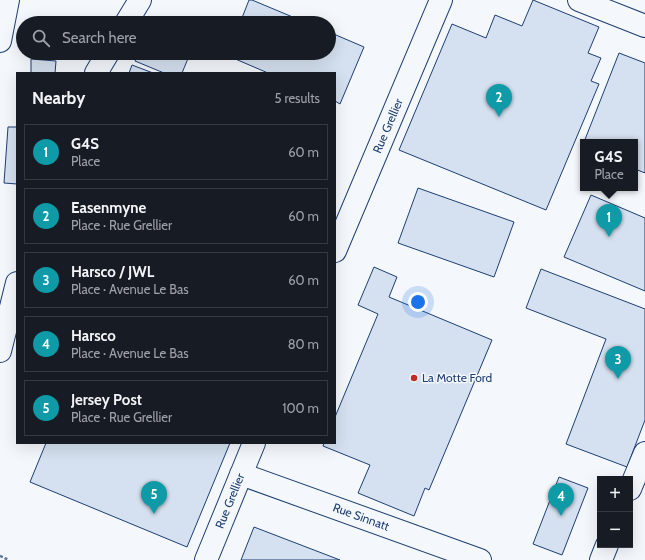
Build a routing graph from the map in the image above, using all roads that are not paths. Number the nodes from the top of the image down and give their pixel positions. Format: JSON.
{"nodes":[{"id":1,"x":8,"y":0,"type":"edge"},
{"id":2,"x":140,"y":0,"type":"edge"},
{"id":3,"x":442,"y":0,"type":"edge"},
{"id":4,"x":579,"y":0,"type":"edge"},
{"id":5,"x":616,"y":7,"type":"edge"},
{"id":6,"x":130,"y":16,"type":"edge"},
{"id":7,"x":645,"y":26,"type":"edge"},
{"id":8,"x":0,"y":41,"type":"edge"},
{"id":9,"x":104,"y":60,"type":"edge"},
{"id":10,"x":97,"y":72,"type":"edge"},
{"id":11,"x":336,"y":249,"type":"edge"},
{"id":12,"x":16,"y":287,"type":"edge"},
{"id":13,"x":0,"y":351,"type":"edge"},
{"id":14,"x":254,"y":444,"type":"edge"},
{"id":15,"x":645,"y":454,"type":"edge"},
{"id":16,"x":241,"y":474,"type":"junction"},
{"id":17,"x":633,"y":483,"type":"edge"},
{"id":18,"x":606,"y":548,"type":"edge"},
{"id":19,"x":206,"y":560,"type":"edge"},
{"id":20,"x":480,"y":560,"type":"edge"},
{"id":21,"x":601,"y":560,"type":"edge"}],
"edges":[{"from":1,"to":8,"type":"street"},
{"from":2,"to":6,"type":"street"},
{"from":3,"to":11,"type":"street","name":"Rue Grellier"},
{"from":4,"to":5,"type":"street"},
{"from":5,"to":7,"type":"street"},
{"from":9,"to":10,"type":"street"},
{"from":12,"to":13,"type":"street"},
{"from":14,"to":16,"type":"street","name":"Rue Grellier"},
{"from":15,"to":17,"type":"street"},
{"from":16,"to":19,"type":"street","name":"Rue Grellier"},
{"from":16,"to":20,"type":"street","name":"Rue Sinnatt"},
{"from":18,"to":21,"type":"street"}]}
